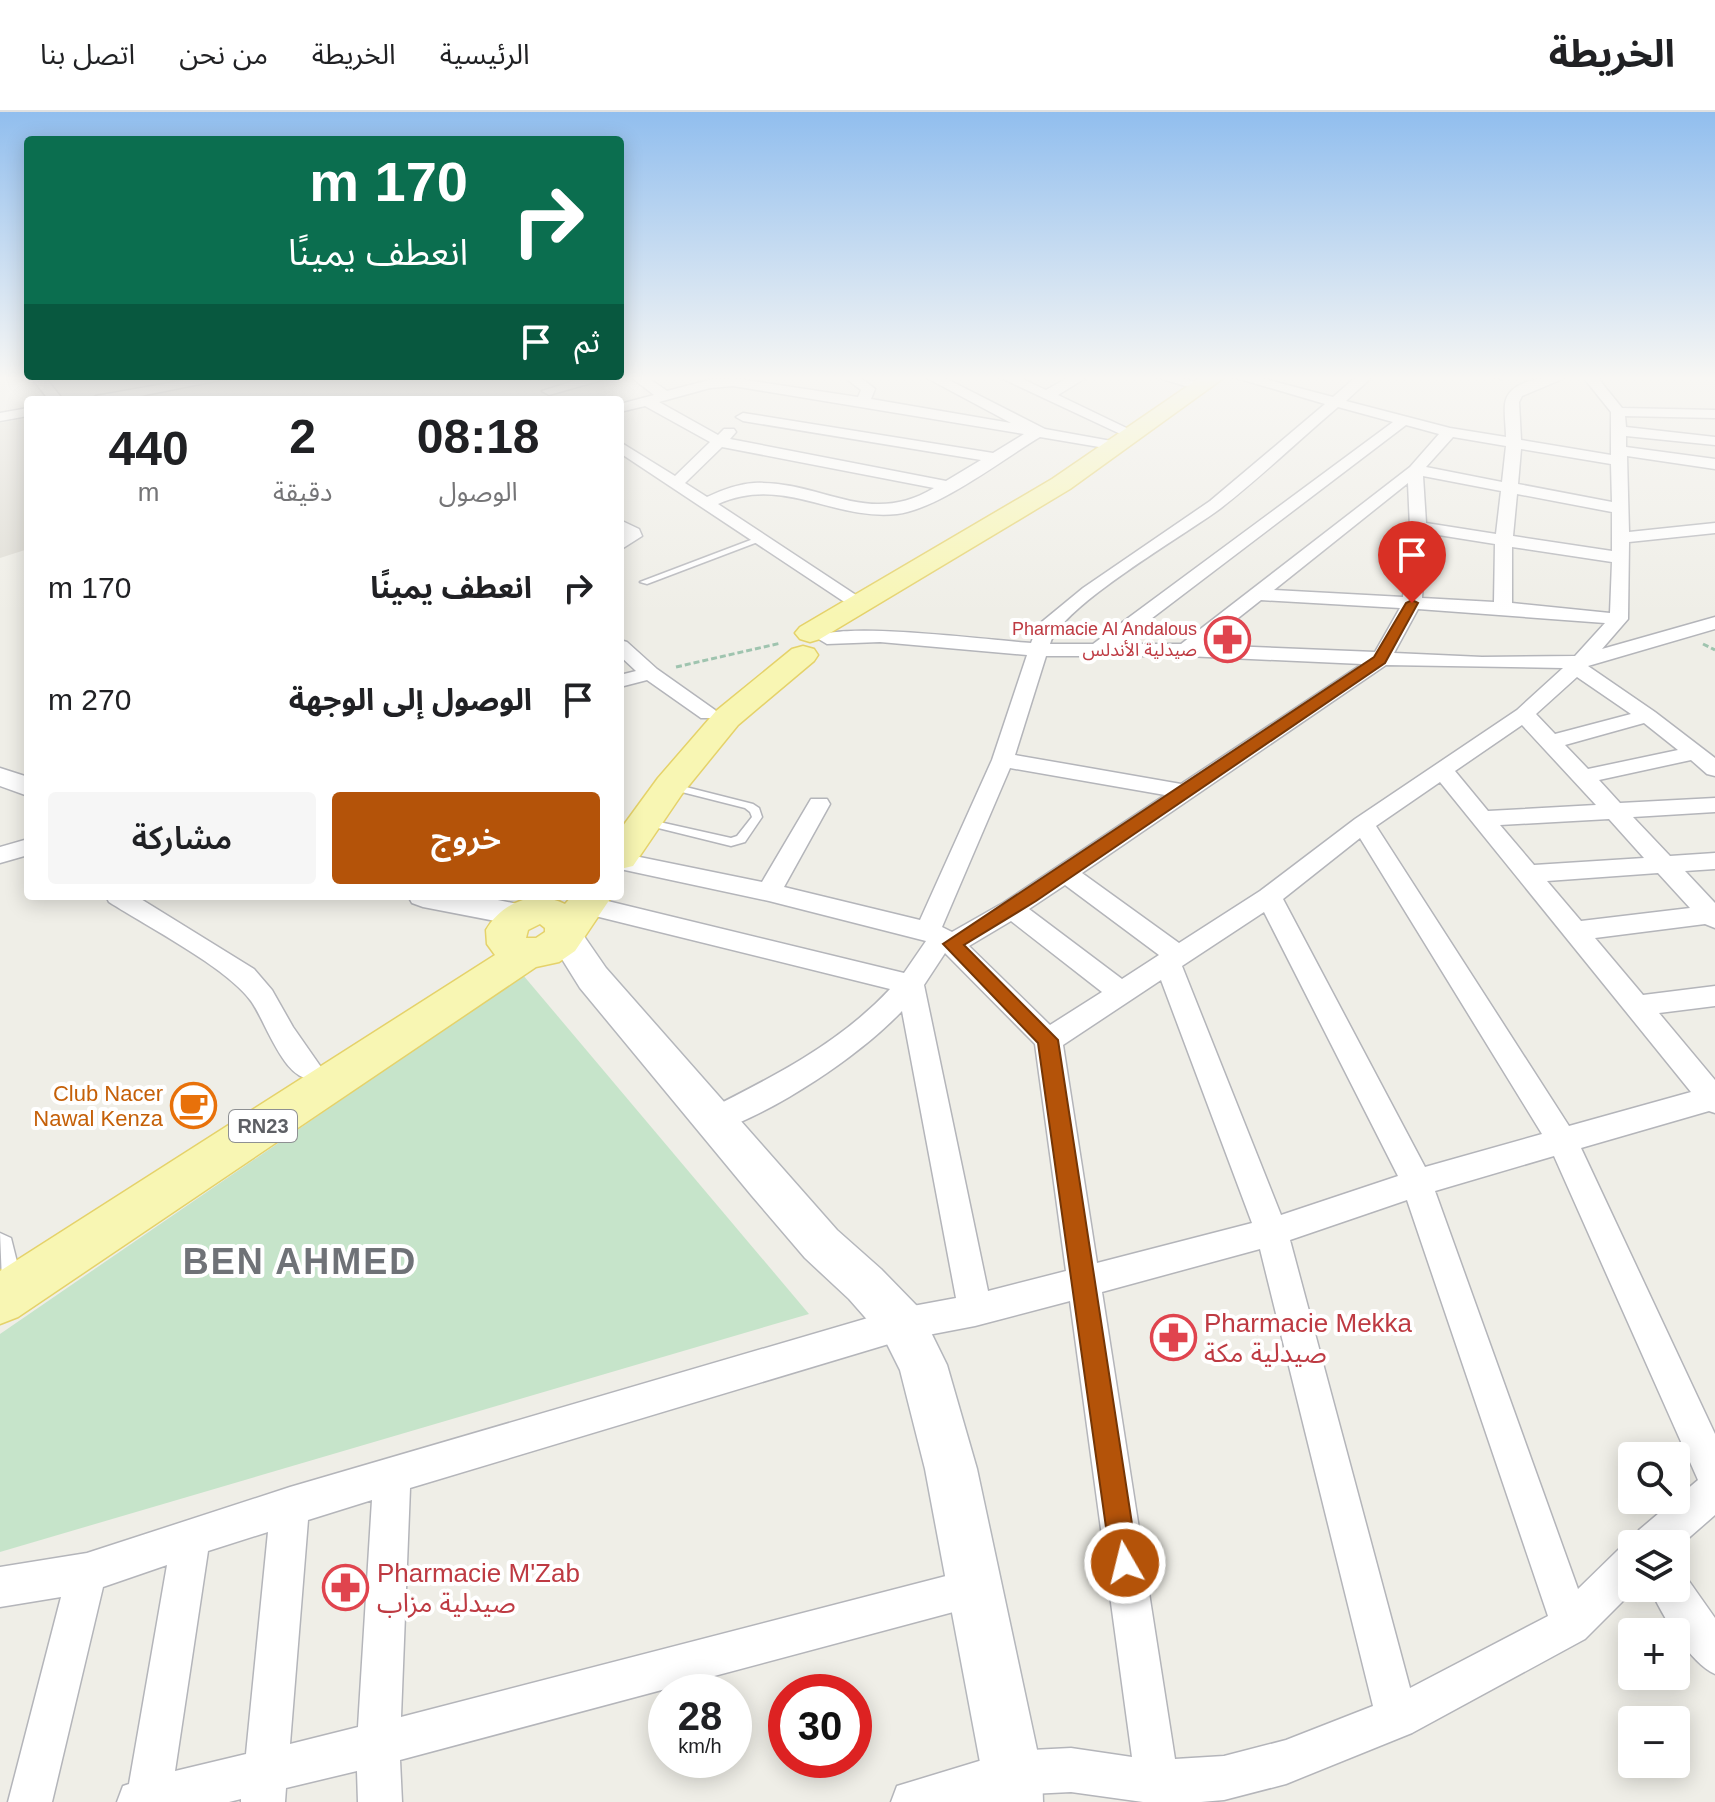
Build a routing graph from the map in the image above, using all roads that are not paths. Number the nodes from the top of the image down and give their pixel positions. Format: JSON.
{"nodes":[{"id":1,"x":633,"y":456,"type":"edge"},
{"id":2,"x":705,"y":456,"type":"edge"},
{"id":3,"x":792,"y":456,"type":"edge"},
{"id":4,"x":991,"y":456,"type":"edge"},
{"id":5,"x":1001,"y":456,"type":"edge"},
{"id":6,"x":1103,"y":456,"type":"edge"},
{"id":7,"x":1274,"y":456,"type":"edge"},
{"id":8,"x":1356,"y":456,"type":"edge"},
{"id":9,"x":1428,"y":456,"type":"edge"},
{"id":10,"x":1513,"y":456,"type":"edge"},
{"id":11,"x":1619,"y":456,"type":"edge"},
{"id":12,"x":1684,"y":456,"type":"edge"},
{"id":13,"x":998,"y":458,"type":"junction"},
{"id":14,"x":1715,"y":464,"type":"edge"},
{"id":15,"x":1415,"y":470,"type":"junction"},
{"id":16,"x":677,"y":482,"type":"junction"},
{"id":17,"x":947,"y":486,"type":"junction"},
{"id":18,"x":1511,"y":487,"type":"junction"},
{"id":19,"x":704,"y":504,"type":"junction"},
{"id":20,"x":1618,"y":508,"type":"junction"},
{"id":21,"x":624,"y":527,"type":"edge"},
{"id":22,"x":1418,"y":527,"type":"junction"},
{"id":23,"x":1715,"y":528,"type":"edge"},
{"id":24,"x":759,"y":540,"type":"junction"},
{"id":25,"x":1504,"y":541,"type":"junction"},
{"id":26,"x":624,"y":542,"type":"edge"},
{"id":27,"x":1621,"y":548,"type":"junction"},
{"id":28,"x":644,"y":582,"type":"dead end"},
{"id":29,"x":1256,"y":594,"type":"junction"},
{"id":30,"x":1412,"y":603,"type":"junction"},
{"id":31,"x":1503,"y":608,"type":"junction"},
{"id":32,"x":852,"y":609,"type":"junction"},
{"id":33,"x":1619,"y":619,"type":"junction"},
{"id":34,"x":1715,"y":623,"type":"edge"},
{"id":35,"x":811,"y":643,"type":"junction"},
{"id":36,"x":624,"y":650,"type":"edge"},
{"id":37,"x":1040,"y":650,"type":"junction"},
{"id":38,"x":1098,"y":650,"type":"junction"},
{"id":39,"x":1186,"y":650,"type":"junction"},
{"id":40,"x":1380,"y":660,"type":"junction"},
{"id":41,"x":1578,"y":664,"type":"junction"},
{"id":42,"x":650,"y":673,"type":"junction"},
{"id":43,"x":624,"y":680,"type":"edge"},
{"id":44,"x":708,"y":714,"type":"junction"},
{"id":45,"x":1524,"y":714,"type":"junction"},
{"id":46,"x":1648,"y":716,"type":"junction"},
{"id":47,"x":1550,"y":742,"type":"junction"},
{"id":48,"x":1695,"y":753,"type":"junction"},
{"id":49,"x":1003,"y":760,"type":"junction"},
{"id":50,"x":1714,"y":768,"type":"edge"},
{"id":51,"x":1442,"y":770,"type":"junction"},
{"id":52,"x":0,"y":776,"type":"edge"},
{"id":53,"x":1583,"y":777,"type":"junction"},
{"id":54,"x":24,"y":785,"type":"edge"},
{"id":55,"x":670,"y":786,"type":"junction"},
{"id":56,"x":1188,"y":792,"type":"junction"},
{"id":57,"x":819,"y":804,"type":"dead end"},
{"id":58,"x":1715,"y":805,"type":"edge"},
{"id":59,"x":1617,"y":813,"type":"junction"},
{"id":60,"x":1482,"y":819,"type":"junction"},
{"id":61,"x":632,"y":824,"type":"edge"},
{"id":62,"x":1363,"y":824,"type":"junction"},
{"id":63,"x":624,"y":847,"type":"edge"},
{"id":64,"x":24,"y":848,"type":"edge"},
{"id":65,"x":0,"y":855,"type":"edge"},
{"id":66,"x":624,"y":860,"type":"edge"},
{"id":67,"x":1715,"y":861,"type":"edge"},
{"id":68,"x":1665,"y":865,"type":"junction"},
{"id":69,"x":1066,"y":873,"type":"junction"},
{"id":70,"x":1527,"y":874,"type":"junction"},
{"id":71,"x":769,"y":892,"type":"junction"},
{"id":72,"x":1269,"y":897,"type":"junction"},
{"id":73,"x":124,"y":900,"type":"edge"},
{"id":74,"x":442,"y":900,"type":"edge"},
{"id":75,"x":1012,"y":909,"type":"junction"},
{"id":76,"x":1714,"y":916,"type":"edge"},
{"id":77,"x":547,"y":924,"type":"edge"},
{"id":78,"x":1574,"y":931,"type":"junction"},
{"id":79,"x":940,"y":938,"type":"junction"},
{"id":80,"x":1174,"y":961,"type":"junction"},
{"id":81,"x":910,"y":984,"type":"junction"},
{"id":82,"x":1123,"y":994,"type":"junction"},
{"id":83,"x":1715,"y":996,"type":"edge"},
{"id":84,"x":1637,"y":1006,"type":"junction"},
{"id":85,"x":1048,"y":1040,"type":"junction"},
{"id":86,"x":309,"y":1070,"type":"junction"},
{"id":87,"x":1714,"y":1098,"type":"edge"},
{"id":88,"x":715,"y":1120,"type":"junction"},
{"id":89,"x":1563,"y":1142,"type":"junction"},
{"id":90,"x":1417,"y":1183,"type":"junction"},
{"id":91,"x":1272,"y":1232,"type":"junction"},
{"id":92,"x":1,"y":1270,"type":"edge"},
{"id":93,"x":1083,"y":1282,"type":"junction"},
{"id":94,"x":975,"y":1310,"type":"junction"},
{"id":95,"x":902,"y":1324,"type":"junction"},
{"id":96,"x":392,"y":1475,"type":"junction"},
{"id":97,"x":1715,"y":1475,"type":"edge"},
{"id":98,"x":1715,"y":1490,"type":"edge"},
{"id":99,"x":290,"y":1506,"type":"junction"},
{"id":100,"x":1669,"y":1530,"type":"edge"},
{"id":101,"x":191,"y":1537,"type":"junction"},
{"id":102,"x":87,"y":1573,"type":"junction"},
{"id":103,"x":1618,"y":1578,"type":"edge"},
{"id":104,"x":0,"y":1587,"type":"edge"},
{"id":105,"x":973,"y":1589,"type":"junction"},
{"id":106,"x":1680,"y":1602,"type":"edge"},
{"id":107,"x":1571,"y":1625,"type":"junction"},
{"id":108,"x":1715,"y":1653,"type":"edge"},
{"id":109,"x":1397,"y":1718,"type":"junction"},
{"id":110,"x":378,"y":1744,"type":"junction"},
{"id":111,"x":264,"y":1787,"type":"edge"},
{"id":112,"x":1012,"y":1788,"type":"edge"},
{"id":113,"x":1168,"y":1792,"type":"edge"},
{"id":114,"x":145,"y":1801,"type":"edge"},
{"id":115,"x":30,"y":1802,"type":"edge"},
{"id":116,"x":380,"y":1802,"type":"edge"},
{"id":117,"x":913,"y":1802,"type":"edge"}],
"edges":[{"from":1,"to":16,"type":"street"},
{"from":2,"to":16,"type":"street"},
{"from":3,"to":17,"type":"street"},
{"from":4,"to":13,"type":"street"},
{"from":5,"to":13,"type":"street"},
{"from":6,"to":32,"type":"main road"},
{"from":7,"to":37,"type":"street"},
{"from":8,"to":38,"type":"street"},
{"from":9,"to":15,"type":"street"},
{"from":10,"to":18,"type":"street"},
{"from":11,"to":20,"type":"street"},
{"from":12,"to":14,"type":"street"},
{"from":13,"to":17,"type":"street"},
{"from":15,"to":18,"type":"street"},
{"from":15,"to":22,"type":"street"},
{"from":15,"to":29,"type":"street"},
{"from":16,"to":19,"type":"street"},
{"from":17,"to":19,"type":"street"},
{"from":18,"to":20,"type":"street"},
{"from":18,"to":25,"type":"street"},
{"from":19,"to":24,"type":"street"},
{"from":20,"to":27,"type":"street"},
{"from":21,"to":26,"type":"street"},
{"from":22,"to":25,"type":"street"},
{"from":22,"to":30,"type":"street"},
{"from":23,"to":27,"type":"street"},
{"from":24,"to":28,"type":"lane"},
{"from":24,"to":32,"type":"street"},
{"from":25,"to":27,"type":"street"},
{"from":25,"to":31,"type":"street"},
{"from":27,"to":33,"type":"street"},
{"from":29,"to":30,"type":"street"},
{"from":29,"to":39,"type":"street"},
{"from":30,"to":31,"type":"street"},
{"from":30,"to":40,"type":"street"},
{"from":31,"to":33,"type":"street"},
{"from":32,"to":35,"type":"main road"},
{"from":33,"to":41,"type":"street"},
{"from":34,"to":41,"type":"street"},
{"from":35,"to":37,"type":"street"},
{"from":35,"to":44,"type":"main road"},
{"from":35,"to":55,"type":"main road"},
{"from":36,"to":42,"type":"street"},
{"from":37,"to":38,"type":"street"},
{"from":37,"to":49,"type":"street"},
{"from":38,"to":39,"type":"street"},
{"from":39,"to":40,"type":"street"},
{"from":40,"to":41,"type":"street"},
{"from":40,"to":56,"type":"street"},
{"from":41,"to":45,"type":"street"},
{"from":41,"to":46,"type":"street"},
{"from":42,"to":43,"type":"street"},
{"from":42,"to":44,"type":"street"},
{"from":44,"to":61,"type":"main road"},
{"from":45,"to":47,"type":"street"},
{"from":45,"to":51,"type":"street"},
{"from":46,"to":47,"type":"street"},
{"from":46,"to":48,"type":"street"},
{"from":47,"to":53,"type":"street"},
{"from":48,"to":50,"type":"street"},
{"from":48,"to":53,"type":"street"},
{"from":49,"to":56,"type":"street"},
{"from":49,"to":79,"type":"street"},
{"from":51,"to":60,"type":"street"},
{"from":51,"to":62,"type":"street"},
{"from":52,"to":54,"type":"street"},
{"from":53,"to":59,"type":"street"},
{"from":55,"to":61,"type":"main road"},
{"from":55,"to":61,"type":"lane"},
{"from":56,"to":69,"type":"street"},
{"from":57,"to":71,"type":"street"},
{"from":58,"to":59,"type":"street"},
{"from":59,"to":60,"type":"street"},
{"from":59,"to":68,"type":"street"},
{"from":60,"to":70,"type":"street"},
{"from":61,"to":63,"type":"main road"},
{"from":62,"to":72,"type":"street"},
{"from":62,"to":89,"type":"street"},
{"from":64,"to":65,"type":"street"},
{"from":66,"to":71,"type":"street"},
{"from":67,"to":68,"type":"street"},
{"from":68,"to":70,"type":"street"},
{"from":68,"to":76,"type":"street"},
{"from":69,"to":75,"type":"street"},
{"from":69,"to":80,"type":"street"},
{"from":70,"to":78,"type":"street"},
{"from":71,"to":79,"type":"street"},
{"from":72,"to":80,"type":"street"},
{"from":72,"to":90,"type":"street"},
{"from":73,"to":86,"type":"street"},
{"from":74,"to":77,"type":"street"},
{"from":75,"to":79,"type":"street"},
{"from":75,"to":82,"type":"street"},
{"from":76,"to":78,"type":"street"},
{"from":77,"to":81,"type":"street"},
{"from":77,"to":86,"type":"main road","number":"RN23"},
{"from":77,"to":88,"type":"main road"},
{"from":77,"to":92,"type":"main road","number":"RN23"},
{"from":78,"to":84,"type":"street"},
{"from":79,"to":81,"type":"street"},
{"from":79,"to":85,"type":"street"},
{"from":80,"to":82,"type":"street"},
{"from":80,"to":91,"type":"street"},
{"from":81,"to":88,"type":"street"},
{"from":81,"to":94,"type":"street"},
{"from":82,"to":85,"type":"street"},
{"from":83,"to":84,"type":"street"},
{"from":84,"to":87,"type":"street"},
{"from":85,"to":93,"type":"street"},
{"from":86,"to":92,"type":"main road","number":"RN23"},
{"from":87,"to":89,"type":"street"},
{"from":88,"to":95,"type":"main road"},
{"from":89,"to":90,"type":"street"},
{"from":89,"to":97,"type":"street"},
{"from":90,"to":91,"type":"street"},
{"from":90,"to":107,"type":"street"},
{"from":91,"to":93,"type":"street"},
{"from":91,"to":109,"type":"street"},
{"from":93,"to":94,"type":"street"},
{"from":93,"to":113,"type":"street"},
{"from":94,"to":95,"type":"street"},
{"from":95,"to":96,"type":"street"},
{"from":95,"to":105,"type":"main road"},
{"from":96,"to":99,"type":"street"},
{"from":96,"to":110,"type":"street"},
{"from":98,"to":100,"type":"street"},
{"from":99,"to":101,"type":"street"},
{"from":99,"to":111,"type":"street"},
{"from":101,"to":102,"type":"street"},
{"from":101,"to":114,"type":"street"},
{"from":102,"to":104,"type":"street"},
{"from":102,"to":115,"type":"street"},
{"from":103,"to":107,"type":"street"},
{"from":105,"to":110,"type":"street"},
{"from":105,"to":112,"type":"main road"},
{"from":106,"to":108,"type":"street"},
{"from":107,"to":109,"type":"street"},
{"from":109,"to":113,"type":"street"},
{"from":110,"to":111,"type":"street"},
{"from":110,"to":116,"type":"street"},
{"from":111,"to":114,"type":"street"},
{"from":112,"to":113,"type":"street"},
{"from":112,"to":117,"type":"street"}]}
